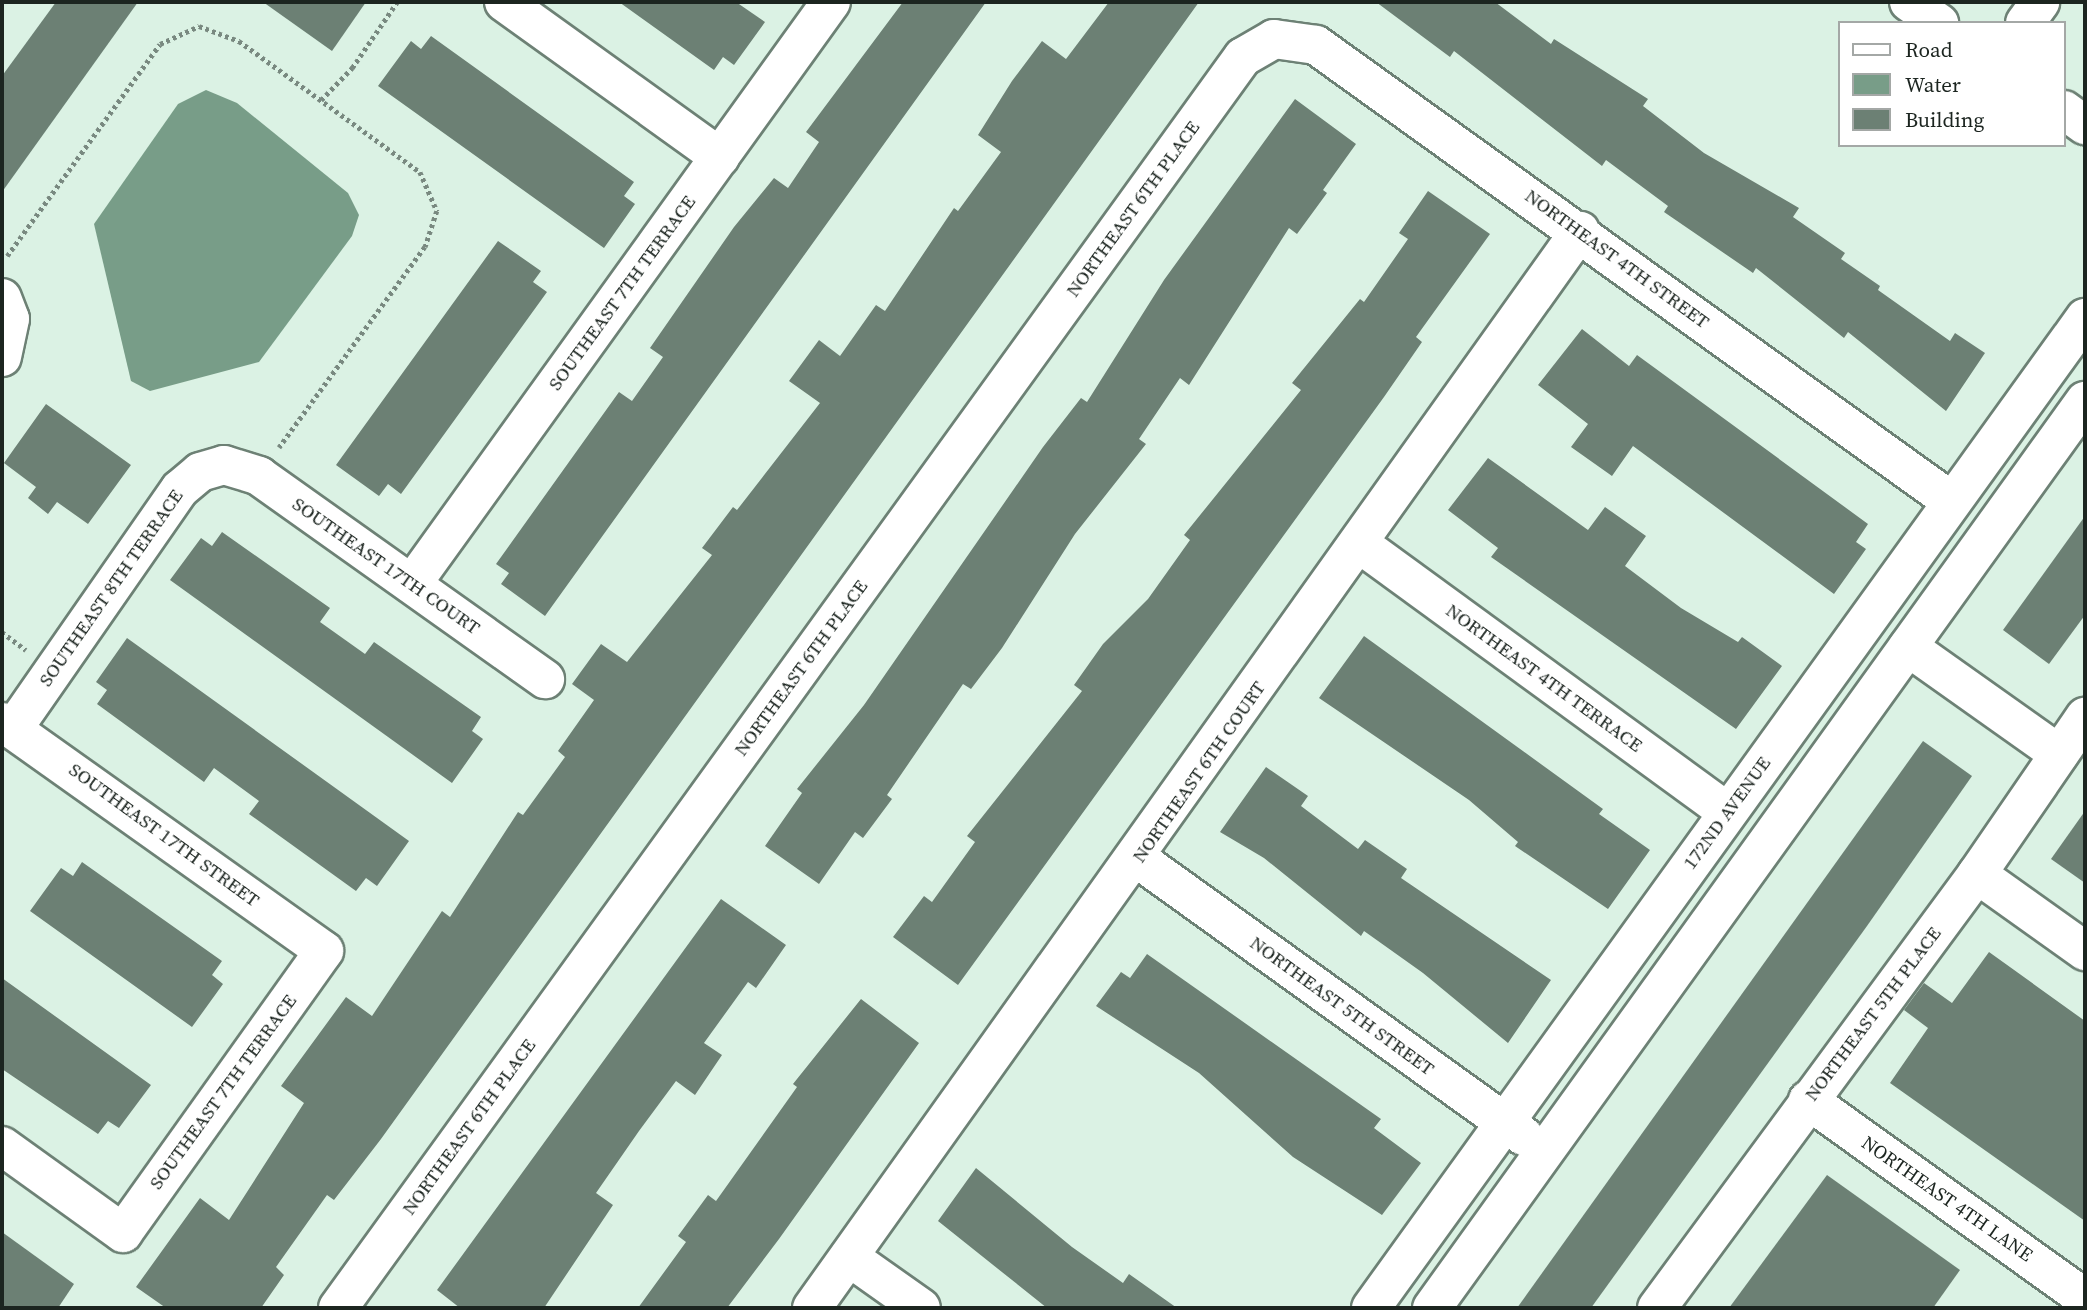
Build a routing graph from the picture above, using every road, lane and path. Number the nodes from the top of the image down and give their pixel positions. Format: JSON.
{"nodes":[{"id":1,"x":397,"y":2,"type":"edge"},
{"id":2,"x":504,"y":2,"type":"edge"},
{"id":3,"x":831,"y":2,"type":"edge"},
{"id":4,"x":1909,"y":2,"type":"edge"},
{"id":5,"x":2040,"y":2,"type":"edge"},
{"id":6,"x":1936,"y":21,"type":"edge"},
{"id":7,"x":2026,"y":21,"type":"edge"},
{"id":8,"x":1274,"y":39,"type":"joint"},
{"id":9,"x":321,"y":100,"type":"junction"},
{"id":10,"x":2066,"y":111,"type":"edge"},
{"id":11,"x":2085,"y":125,"type":"edge"},
{"id":12,"x":720,"y":157,"type":"junction"},
{"id":13,"x":1580,"y":231,"type":"junction"},
{"id":14,"x":7,"y":256,"type":"dead end"},
{"id":15,"x":6,"y":308,"type":"edge"},
{"id":16,"x":2085,"y":318,"type":"edge"},
{"id":17,"x":2,"y":357,"type":"edge"},
{"id":18,"x":2085,"y":401,"type":"edge"},
{"id":19,"x":271,"y":460,"type":"dead end"},
{"id":20,"x":223,"y":465,"type":"joint"},
{"id":21,"x":1951,"y":502,"type":"junction"},
{"id":22,"x":1360,"y":544,"type":"junction"},
{"id":23,"x":412,"y":584,"type":"junction"},
{"id":24,"x":2,"y":632,"type":"edge"},
{"id":25,"x":1908,"y":648,"type":"junction"},
{"id":26,"x":32,"y":654,"type":"dead end"},
{"id":27,"x":545,"y":679,"type":"dead end"},
{"id":28,"x":2085,"y":716,"type":"edge"},
{"id":29,"x":8,"y":726,"type":"edge"},
{"id":30,"x":2059,"y":754,"type":"junction"},
{"id":31,"x":1728,"y":812,"type":"junction"},
{"id":32,"x":1138,"y":859,"type":"junction"},
{"id":33,"x":1978,"y":874,"type":"junction"},
{"id":34,"x":324,"y":951,"type":"joint"},
{"id":35,"x":2085,"y":951,"type":"edge"},
{"id":36,"x":1808,"y":1100,"type":"junction"},
{"id":37,"x":1505,"y":1123,"type":"junction"},
{"id":38,"x":2,"y":1146,"type":"edge"},
{"id":39,"x":1545,"y":1152,"type":"junction"},
{"id":40,"x":849,"y":1257,"type":"junction"},
{"id":41,"x":2085,"y":1298,"type":"edge"},
{"id":42,"x":338,"y":1308,"type":"edge"},
{"id":43,"x":812,"y":1308,"type":"edge"},
{"id":44,"x":921,"y":1308,"type":"edge"},
{"id":45,"x":1371,"y":1308,"type":"edge"},
{"id":46,"x":1432,"y":1308,"type":"edge"},
{"id":47,"x":1657,"y":1308,"type":"edge"}],
"edges":[{"from":1,"to":9,"type":"path"},
{"from":2,"to":12,"type":"street"},
{"from":3,"to":12,"type":"street","name":"SOUTHEAST 7TH TERRACE"},
{"from":4,"to":6,"type":"street"},
{"from":5,"to":7,"type":"street"},
{"from":8,"to":13,"type":"street","name":"NORTHEAST 4TH STREET"},
{"from":8,"to":42,"type":"street","name":"NORTHEAST 6TH PLACE"},
{"from":9,"to":14,"type":"path"},
{"from":9,"to":19,"type":"path"},
{"from":10,"to":11,"type":"street"},
{"from":12,"to":23,"type":"street","name":"SOUTHEAST 7TH TERRACE"},
{"from":13,"to":21,"type":"street","name":"NORTHEAST 4TH STREET"},
{"from":13,"to":22,"type":"street","name":"NORTHEAST 6TH COURT"},
{"from":15,"to":17,"type":"street"},
{"from":16,"to":21,"type":"street","name":"172ND AVENUE"},
{"from":18,"to":25,"type":"street"},
{"from":20,"to":23,"type":"street","name":"SOUTHEAST 17TH COURT"},
{"from":20,"to":29,"type":"street","name":"SOUTHEAST 8TH TERRACE"},
{"from":21,"to":31,"type":"street","name":"172ND AVENUE"},
{"from":22,"to":31,"type":"street","name":"NORTHEAST 4TH TERRACE"},
{"from":22,"to":32,"type":"street","name":"NORTHEAST 6TH COURT"},
{"from":23,"to":27,"type":"street","name":"SOUTHEAST 17TH COURT"},
{"from":24,"to":26,"type":"path"},
{"from":25,"to":30,"type":"street"},
{"from":25,"to":39,"type":"street"},
{"from":28,"to":30,"type":"street","name":"NORTHEAST 5TH PLACE"},
{"from":29,"to":34,"type":"street","name":"SOUTHEAST 17TH STREET"},
{"from":30,"to":33,"type":"street","name":"NORTHEAST 5TH PLACE"},
{"from":31,"to":37,"type":"street","name":"172ND AVENUE"},
{"from":32,"to":37,"type":"street","name":"NORTHEAST 5TH STREET"},
{"from":32,"to":40,"type":"street","name":"NORTHEAST 6TH COURT"},
{"from":33,"to":35,"type":"street"},
{"from":33,"to":36,"type":"street","name":"NORTHEAST 5TH PLACE"},
{"from":34,"to":38,"type":"street","name":"SOUTHEAST 7TH TERRACE"},
{"from":36,"to":41,"type":"street","name":"NORTHEAST 4TH LANE"},
{"from":36,"to":47,"type":"street","name":"NORTHEAST 5TH PLACE"},
{"from":37,"to":39,"type":"street","name":"NORTHEAST 5TH STREET"},
{"from":37,"to":45,"type":"street","name":"172ND AVENUE"},
{"from":39,"to":46,"type":"street"},
{"from":40,"to":43,"type":"street","name":"NORTHEAST 6TH COURT"},
{"from":40,"to":44,"type":"street"}]}
